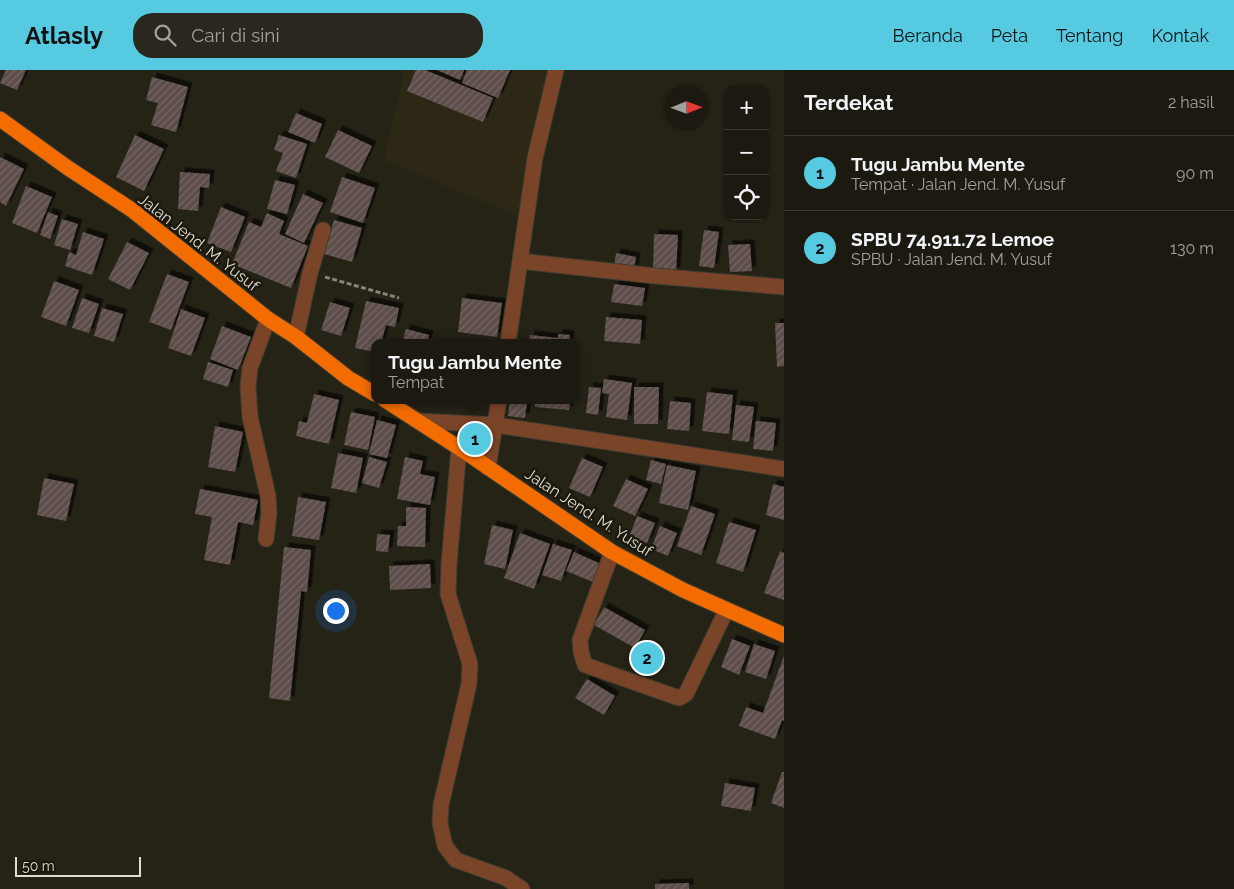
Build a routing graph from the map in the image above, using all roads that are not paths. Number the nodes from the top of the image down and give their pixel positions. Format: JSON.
{"nodes":[{"id":1,"x":556,"y":70,"type":"edge"},
{"id":2,"x":0,"y":119,"type":"edge"},
{"id":3,"x":323,"y":230,"type":"dead end"},
{"id":4,"x":520,"y":260,"type":"junction"},
{"id":5,"x":784,"y":287,"type":"edge"},
{"id":6,"x":268,"y":319,"type":"junction"},
{"id":7,"x":296,"y":337,"type":"junction"},
{"id":8,"x":509,"y":339,"type":"edge"},
{"id":9,"x":371,"y":392,"type":"edge"},
{"id":10,"x":391,"y":404,"type":"edge"},
{"id":11,"x":499,"y":404,"type":"edge"},
{"id":12,"x":419,"y":421,"type":"junction"},
{"id":13,"x":496,"y":425,"type":"junction"},
{"id":14,"x":459,"y":448,"type":"junction"},
{"id":15,"x":488,"y":468,"type":"junction"},
{"id":16,"x":784,"y":469,"type":"edge"},
{"id":17,"x":266,"y":539,"type":"dead end"},
{"id":18,"x":612,"y":552,"type":"junction"},
{"id":19,"x":726,"y":611,"type":"junction"},
{"id":20,"x":784,"y":635,"type":"edge"},
{"id":21,"x":522,"y":889,"type":"edge"}],
"edges":[{"from":1,"to":4,"type":"street"},
{"from":2,"to":6,"type":"highway","name":"Jalan Jend. M. Yusuf"},
{"from":3,"to":7,"type":"street"},
{"from":4,"to":5,"type":"street"},
{"from":4,"to":8,"type":"street"},
{"from":6,"to":7,"type":"highway","name":"Jalan Jend. M. Yusuf"},
{"from":6,"to":17,"type":"street"},
{"from":7,"to":9,"type":"highway","name":"Jalan Jend. M. Yusuf"},
{"from":10,"to":12,"type":"highway","name":"Jalan Jend. M. Yusuf"},
{"from":11,"to":13,"type":"street"},
{"from":12,"to":13,"type":"street"},
{"from":12,"to":14,"type":"highway","name":"Jalan Jend. M. Yusuf"},
{"from":13,"to":15,"type":"street"},
{"from":13,"to":16,"type":"street"},
{"from":14,"to":15,"type":"highway","name":"Jalan Jend. M. Yusuf"},
{"from":14,"to":21,"type":"street"},
{"from":15,"to":18,"type":"highway","name":"Jalan Jend. M. Yusuf"},
{"from":18,"to":19,"type":"highway","name":"Jalan Jend. M. Yusuf"},
{"from":18,"to":19,"type":"street"},
{"from":19,"to":20,"type":"highway","name":"Jalan Jend. M. Yusuf"}]}
